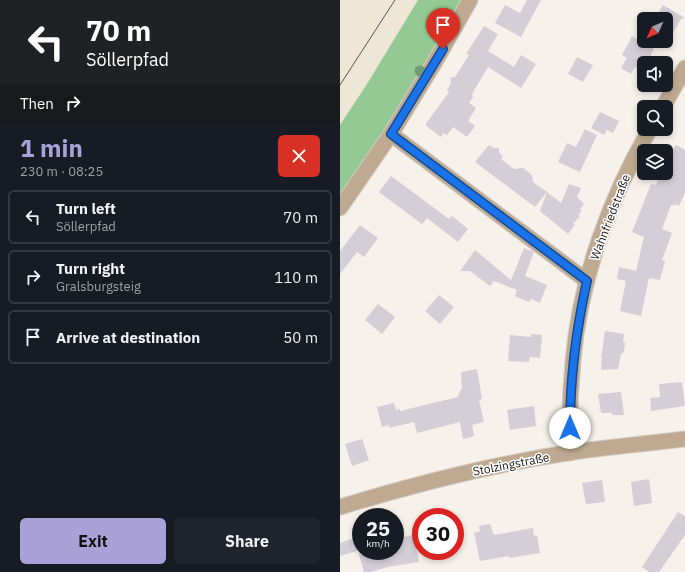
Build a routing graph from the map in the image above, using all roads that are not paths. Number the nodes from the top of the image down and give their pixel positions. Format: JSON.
{"nodes":[{"id":1,"x":470,"y":0,"type":"edge"},
{"id":2,"x":685,"y":68,"type":"edge"},
{"id":3,"x":667,"y":100,"type":"edge"},
{"id":4,"x":391,"y":134,"type":"junction"},
{"id":5,"x":646,"y":136,"type":"edge"},
{"id":6,"x":340,"y":208,"type":"edge"},
{"id":7,"x":587,"y":281,"type":"junction"},
{"id":8,"x":685,"y":439,"type":"edge"},
{"id":9,"x":570,"y":453,"type":"junction"},
{"id":10,"x":340,"y":507,"type":"edge"}],
"edges":[{"from":1,"to":4,"type":"street"},
{"from":2,"to":3,"type":"street"},
{"from":4,"to":6,"type":"street"},
{"from":4,"to":7,"type":"street"},
{"from":5,"to":7,"type":"street","name":"Wahnfriedstraße"},
{"from":7,"to":9,"type":"street","name":"Wahnfriedstraße"},
{"from":8,"to":9,"type":"street","name":"Stolzingstraße"},
{"from":9,"to":10,"type":"street","name":"Stolzingstraße"}]}
